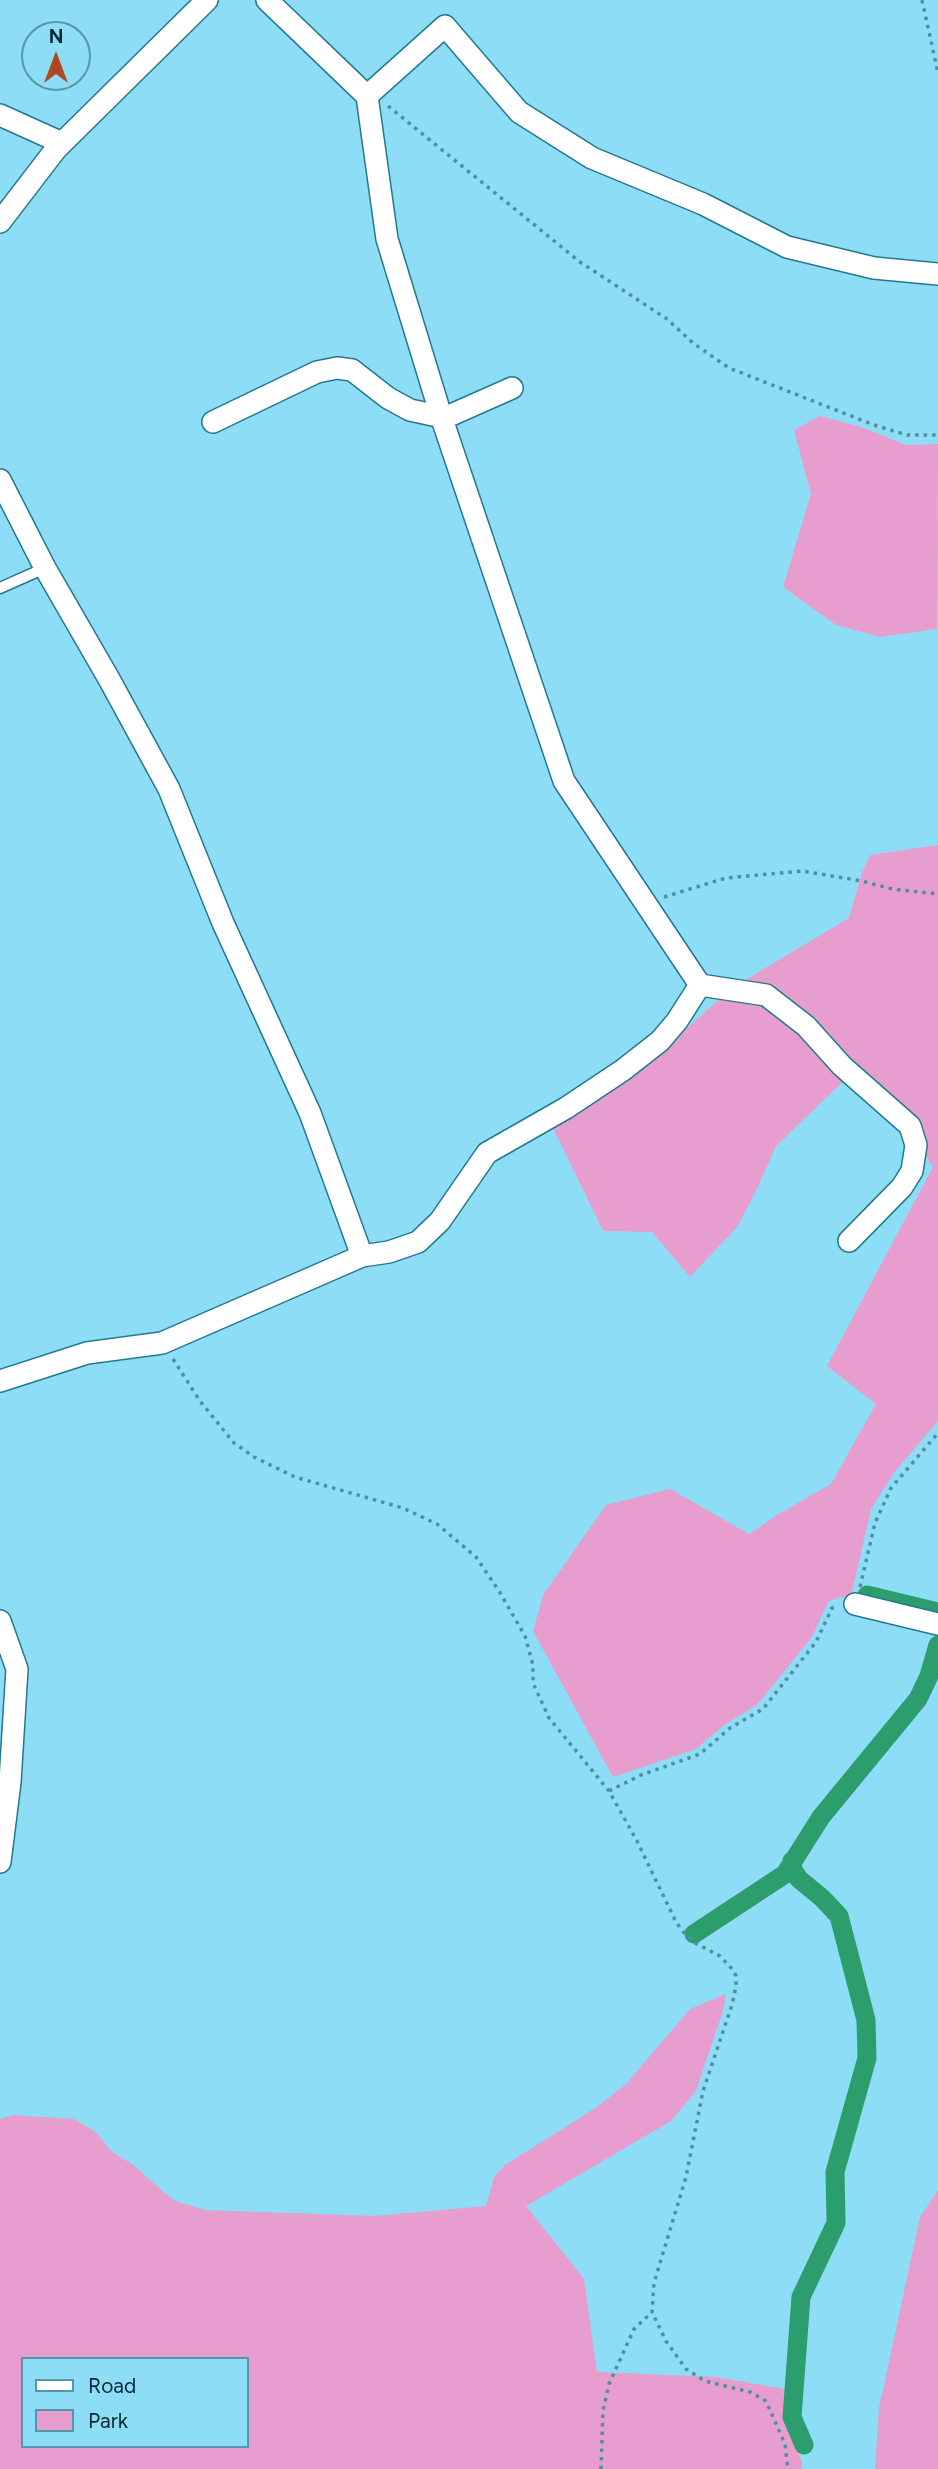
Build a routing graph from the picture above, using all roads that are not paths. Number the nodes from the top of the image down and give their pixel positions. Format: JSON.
{"nodes":[{"id":1,"x":207,"y":0,"type":"edge"},
{"id":2,"x":267,"y":0,"type":"edge"},
{"id":3,"x":368,"y":96,"type":"junction"},
{"id":4,"x":0,"y":115,"type":"edge"},
{"id":5,"x":62,"y":142,"type":"junction"},
{"id":6,"x":0,"y":222,"type":"edge"},
{"id":7,"x":938,"y":274,"type":"edge"},
{"id":8,"x":512,"y":388,"type":"dead end"},
{"id":9,"x":442,"y":418,"type":"junction"},
{"id":10,"x":213,"y":422,"type":"dead end"},
{"id":11,"x":0,"y":480,"type":"edge"},
{"id":12,"x":45,"y":568,"type":"junction"},
{"id":13,"x":0,"y":588,"type":"edge"},
{"id":14,"x":700,"y":985,"type":"junction"},
{"id":15,"x":849,"y":1241,"type":"dead end"},
{"id":16,"x":362,"y":1256,"type":"junction"},
{"id":17,"x":0,"y":1381,"type":"edge"},
{"id":18,"x":855,"y":1604,"type":"road end"},
{"id":19,"x":0,"y":1621,"type":"edge"},
{"id":20,"x":938,"y":1624,"type":"edge"},
{"id":21,"x":0,"y":1862,"type":"edge"}],
"edges":[{"from":1,"to":5,"type":"street"},
{"from":2,"to":3,"type":"street"},
{"from":3,"to":7,"type":"street"},
{"from":3,"to":9,"type":"street"},
{"from":4,"to":5,"type":"street"},
{"from":5,"to":6,"type":"street"},
{"from":8,"to":9,"type":"street"},
{"from":9,"to":10,"type":"street"},
{"from":9,"to":14,"type":"street"},
{"from":11,"to":12,"type":"street"},
{"from":12,"to":13,"type":"lane"},
{"from":12,"to":16,"type":"street"},
{"from":14,"to":15,"type":"street"},
{"from":14,"to":16,"type":"street"},
{"from":16,"to":17,"type":"street"},
{"from":18,"to":20,"type":"street"},
{"from":19,"to":21,"type":"street"}]}
